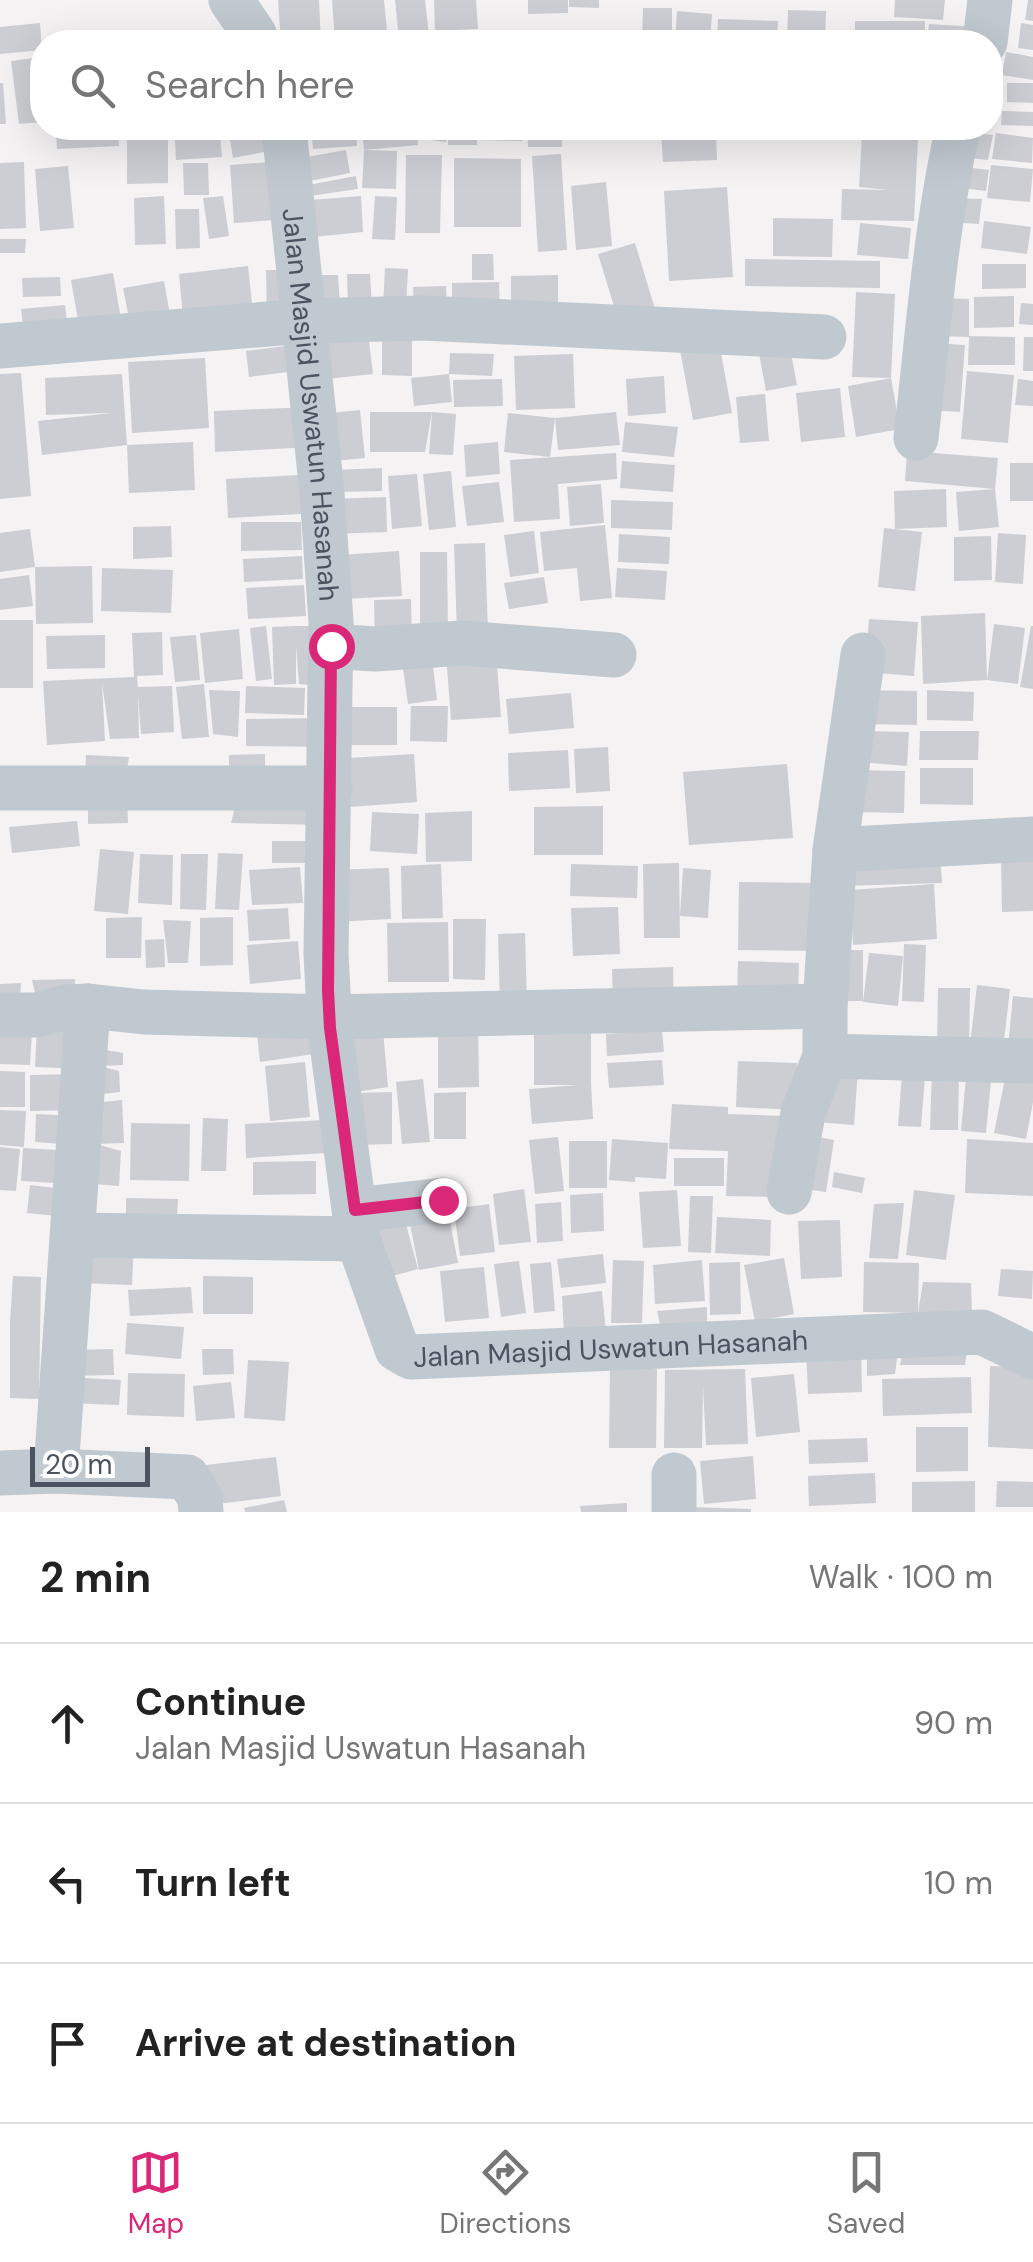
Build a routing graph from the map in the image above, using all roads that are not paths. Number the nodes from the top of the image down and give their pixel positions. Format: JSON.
{"nodes":[{"id":1,"x":230,"y":0,"type":"edge"},
{"id":2,"x":990,"y":0,"type":"edge"},
{"id":3,"x":249,"y":30,"type":"edge"},
{"id":4,"x":986,"y":30,"type":"edge"},
{"id":5,"x":285,"y":140,"type":"edge"},
{"id":6,"x":955,"y":140,"type":"edge"},
{"id":7,"x":305,"y":322,"type":"junction"},
{"id":8,"x":824,"y":337,"type":"dead end"},
{"id":9,"x":0,"y":346,"type":"edge"},
{"id":10,"x":916,"y":438,"type":"dead end"},
{"id":11,"x":331,"y":646,"type":"junction"},
{"id":12,"x":614,"y":655,"type":"dead end"},
{"id":13,"x":862,"y":655,"type":"dead end"},
{"id":14,"x":0,"y":788,"type":"edge"},
{"id":15,"x":330,"y":788,"type":"junction"},
{"id":16,"x":1033,"y":839,"type":"edge"},
{"id":17,"x":835,"y":850,"type":"junction"},
{"id":18,"x":88,"y":1006,"type":"junction"},
{"id":19,"x":825,"y":1006,"type":"junction"},
{"id":20,"x":0,"y":1015,"type":"edge"},
{"id":21,"x":330,"y":1018,"type":"junction"},
{"id":22,"x":824,"y":1056,"type":"junction"},
{"id":23,"x":1033,"y":1061,"type":"edge"},
{"id":24,"x":789,"y":1192,"type":"dead end"},
{"id":25,"x":443,"y":1200,"type":"dead end"},
{"id":26,"x":357,"y":1225,"type":"junction"},
{"id":27,"x":73,"y":1235,"type":"junction"},
{"id":28,"x":1033,"y":1357,"type":"edge"},
{"id":29,"x":56,"y":1471,"type":"junction"},
{"id":30,"x":0,"y":1473,"type":"edge"},
{"id":31,"x":201,"y":1512,"type":"edge"}],
"edges":[{"from":1,"to":3,"type":"street"},
{"from":2,"to":4,"type":"street"},
{"from":5,"to":7,"type":"street","name":"Jalan Masjid Uswatun Hasanah"},
{"from":6,"to":10,"type":"street"},
{"from":7,"to":8,"type":"street"},
{"from":7,"to":9,"type":"street"},
{"from":7,"to":11,"type":"street","name":"Jalan Masjid Uswatun Hasanah"},
{"from":11,"to":12,"type":"street"},
{"from":11,"to":15,"type":"street","name":"Jalan Masjid Uswatun Hasanah"},
{"from":13,"to":17,"type":"street"},
{"from":14,"to":15,"type":"street"},
{"from":15,"to":21,"type":"street","name":"Jalan Masjid Uswatun Hasanah"},
{"from":16,"to":17,"type":"street"},
{"from":17,"to":19,"type":"street"},
{"from":18,"to":20,"type":"street"},
{"from":18,"to":21,"type":"street"},
{"from":18,"to":27,"type":"street"},
{"from":19,"to":21,"type":"street"},
{"from":19,"to":22,"type":"street"},
{"from":21,"to":26,"type":"street","name":"Jalan Masjid Uswatun Hasanah"},
{"from":22,"to":23,"type":"street"},
{"from":22,"to":24,"type":"street"},
{"from":25,"to":26,"type":"street"},
{"from":26,"to":27,"type":"street"},
{"from":26,"to":28,"type":"street","name":"Jalan Masjid Uswatun Hasanah"},
{"from":27,"to":29,"type":"street"},
{"from":29,"to":30,"type":"street"},
{"from":29,"to":31,"type":"street"}]}
